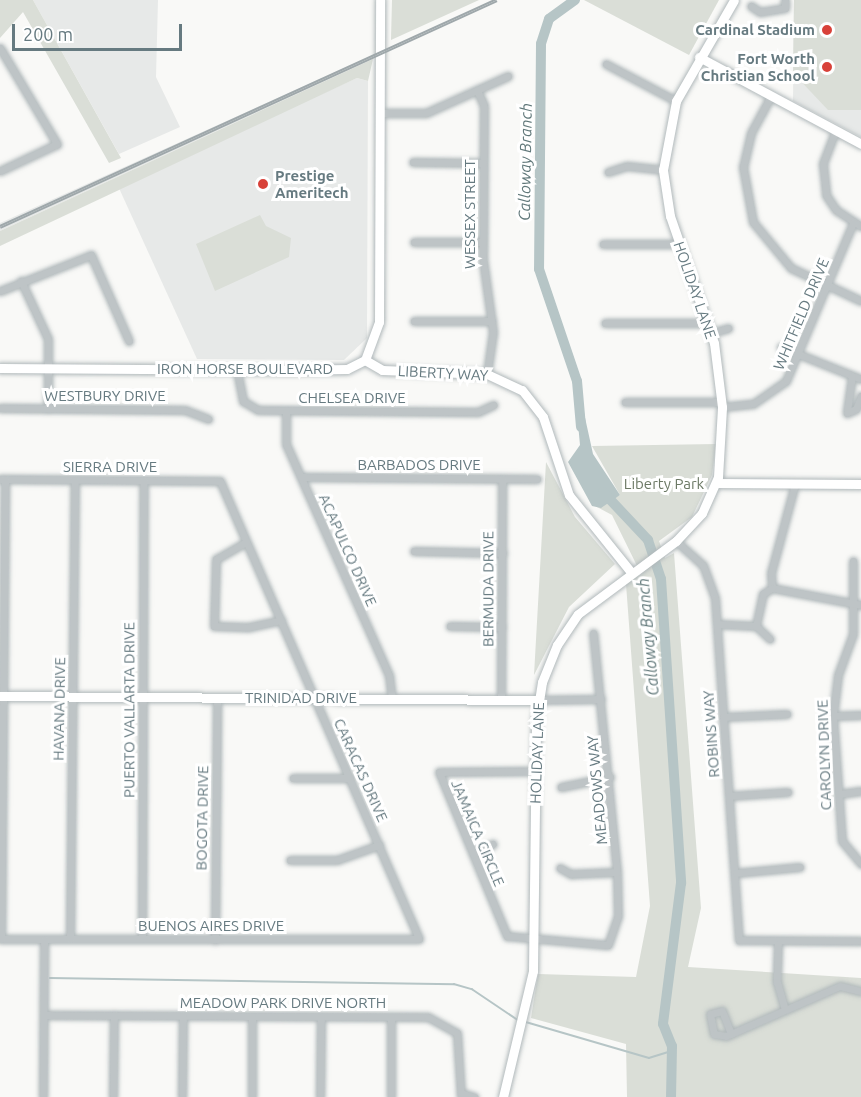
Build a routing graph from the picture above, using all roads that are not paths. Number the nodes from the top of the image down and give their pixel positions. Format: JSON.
{"nodes":[{"id":1,"x":734,"y":0,"type":"edge"},
{"id":2,"x":785,"y":0,"type":"edge"},
{"id":3,"x":380,"y":4,"type":"edge"},
{"id":4,"x":751,"y":6,"type":"dead end"},
{"id":5,"x":0,"y":48,"type":"edge"},
{"id":6,"x":699,"y":57,"type":"junction"},
{"id":7,"x":606,"y":64,"type":"dead end"},
{"id":8,"x":508,"y":75,"type":"dead end"},
{"id":9,"x":477,"y":90,"type":"junction"},
{"id":10,"x":771,"y":96,"type":"junction"},
{"id":11,"x":676,"y":101,"type":"junction"},
{"id":12,"x":380,"y":113,"type":"junction"},
{"id":13,"x":835,"y":132,"type":"junction"},
{"id":14,"x":861,"y":144,"type":"edge"},
{"id":15,"x":413,"y":162,"type":"dead end"},
{"id":16,"x":483,"y":163,"type":"junction"},
{"id":17,"x":663,"y":170,"type":"junction"},
{"id":18,"x":0,"y":171,"type":"edge"},
{"id":19,"x":608,"y":172,"type":"dead end"},
{"id":20,"x":853,"y":223,"type":"junction"},
{"id":21,"x":861,"y":226,"type":"edge"},
{"id":22,"x":414,"y":242,"type":"dead end"},
{"id":23,"x":483,"y":242,"type":"junction"},
{"id":24,"x":603,"y":244,"type":"dead end"},
{"id":25,"x":679,"y":244,"type":"junction"},
{"id":26,"x":21,"y":281,"type":"junction"},
{"id":27,"x":827,"y":288,"type":"junction"},
{"id":28,"x":0,"y":291,"type":"edge"},
{"id":29,"x":861,"y":301,"type":"edge"},
{"id":30,"x":414,"y":321,"type":"dead end"},
{"id":31,"x":492,"y":321,"type":"junction"},
{"id":32,"x":605,"y":323,"type":"dead end"},
{"id":33,"x":708,"y":323,"type":"junction"},
{"id":34,"x":728,"y":328,"type":"dead end"},
{"id":35,"x":711,"y":333,"type":"junction"},
{"id":36,"x":129,"y":341,"type":"dead end"},
{"id":37,"x":781,"y":347,"type":"dead end"},
{"id":38,"x":799,"y":357,"type":"junction"},
{"id":39,"x":364,"y":360,"type":"junction"},
{"id":40,"x":48,"y":366,"type":"junction"},
{"id":41,"x":0,"y":368,"type":"edge"},
{"id":42,"x":237,"y":370,"type":"junction"},
{"id":43,"x":488,"y":374,"type":"junction"},
{"id":44,"x":852,"y":375,"type":"junction"},
{"id":45,"x":861,"y":378,"type":"edge"},
{"id":46,"x":861,"y":396,"type":"edge"},
{"id":47,"x":625,"y":402,"type":"dead end"},
{"id":48,"x":494,"y":405,"type":"dead end"},
{"id":49,"x":722,"y":405,"type":"junction"},
{"id":50,"x":0,"y":408,"type":"edge"},
{"id":51,"x":48,"y":409,"type":"junction"},
{"id":52,"x":286,"y":412,"type":"junction"},
{"id":53,"x":208,"y":419,"type":"dead end"},
{"id":54,"x":301,"y":477,"type":"junction"},
{"id":55,"x":2,"y":479,"type":"edge"},
{"id":56,"x":502,"y":479,"type":"junction"},
{"id":57,"x":537,"y":479,"type":"dead end"},
{"id":58,"x":75,"y":480,"type":"junction"},
{"id":59,"x":144,"y":480,"type":"junction"},
{"id":60,"x":220,"y":481,"type":"joint"},
{"id":61,"x":716,"y":483,"type":"junction"},
{"id":62,"x":795,"y":484,"type":"junction"},
{"id":63,"x":861,"y":484,"type":"edge"},
{"id":64,"x":676,"y":540,"type":"junction"},
{"id":65,"x":246,"y":542,"type":"junction"},
{"id":66,"x":414,"y":551,"type":"dead end"},
{"id":67,"x":503,"y":553,"type":"junction"},
{"id":68,"x":853,"y":561,"type":"dead end"},
{"id":69,"x":634,"y":569,"type":"junction"},
{"id":70,"x":772,"y":588,"type":"junction"},
{"id":71,"x":858,"y":605,"type":"edge"},
{"id":72,"x":280,"y":620,"type":"junction"},
{"id":73,"x":717,"y":624,"type":"junction"},
{"id":74,"x":450,"y":626,"type":"dead end"},
{"id":75,"x":756,"y":626,"type":"junction"},
{"id":76,"x":502,"y":627,"type":"junction"},
{"id":77,"x":592,"y":633,"type":"dead end"},
{"id":78,"x":770,"y":639,"type":"dead end"},
{"id":79,"x":2,"y":696,"type":"edge"},
{"id":80,"x":73,"y":697,"type":"junction"},
{"id":81,"x":143,"y":697,"type":"junction"},
{"id":82,"x":217,"y":697,"type":"junction"},
{"id":83,"x":315,"y":698,"type":"junction"},
{"id":84,"x":392,"y":698,"type":"junction"},
{"id":85,"x":501,"y":699,"type":"junction"},
{"id":86,"x":601,"y":699,"type":"junction"},
{"id":87,"x":538,"y":700,"type":"junction"},
{"id":88,"x":787,"y":714,"type":"dead end"},
{"id":89,"x":861,"y":715,"type":"edge"},
{"id":90,"x":833,"y":716,"type":"junction"},
{"id":91,"x":723,"y":717,"type":"junction"},
{"id":92,"x":536,"y":771,"type":"junction"},
{"id":93,"x":610,"y":777,"type":"junction"},
{"id":94,"x":293,"y":778,"type":"dead end"},
{"id":95,"x":350,"y":778,"type":"junction"},
{"id":96,"x":561,"y":786,"type":"dead end"},
{"id":97,"x":861,"y":791,"type":"edge"},
{"id":98,"x":788,"y":792,"type":"dead end"},
{"id":99,"x":839,"y":794,"type":"junction"},
{"id":100,"x":729,"y":796,"type":"junction"},
{"id":101,"x":493,"y":844,"type":"dead end"},
{"id":102,"x":379,"y":845,"type":"junction"},
{"id":103,"x":473,"y":854,"type":"junction"},
{"id":104,"x":290,"y":860,"type":"dead end"},
{"id":105,"x":861,"y":864,"type":"edge"},
{"id":106,"x":800,"y":867,"type":"dead end"},
{"id":107,"x":560,"y":868,"type":"dead end"},
{"id":108,"x":616,"y":872,"type":"junction"},
{"id":109,"x":736,"y":873,"type":"junction"},
{"id":110,"x":419,"y":937,"type":"joint"},
{"id":111,"x":1,"y":939,"type":"edge"},
{"id":112,"x":45,"y":939,"type":"junction"},
{"id":113,"x":70,"y":939,"type":"junction"},
{"id":114,"x":142,"y":939,"type":"junction"},
{"id":115,"x":215,"y":940,"type":"junction"},
{"id":116,"x":533,"y":940,"type":"junction"},
{"id":117,"x":861,"y":941,"type":"edge"},
{"id":118,"x":778,"y":944,"type":"junction"},
{"id":119,"x":860,"y":991,"type":"edge"},
{"id":120,"x":785,"y":1010,"type":"junction"},
{"id":121,"x":44,"y":1015,"type":"junction"},
{"id":122,"x":114,"y":1015,"type":"junction"},
{"id":123,"x":183,"y":1016,"type":"junction"},
{"id":124,"x":252,"y":1016,"type":"junction"},
{"id":125,"x":321,"y":1017,"type":"junction"},
{"id":126,"x":391,"y":1017,"type":"junction"},
{"id":127,"x":731,"y":1034,"type":"dead end"},
{"id":128,"x":461,"y":1095,"type":"edge"},
{"id":129,"x":43,"y":1097,"type":"edge"},
{"id":130,"x":113,"y":1097,"type":"edge"},
{"id":131,"x":182,"y":1097,"type":"edge"},
{"id":132,"x":252,"y":1097,"type":"edge"},
{"id":133,"x":320,"y":1097,"type":"edge"},
{"id":134,"x":391,"y":1097,"type":"edge"},
{"id":135,"x":474,"y":1097,"type":"edge"},
{"id":136,"x":503,"y":1097,"type":"edge"}],
"edges":[{"from":1,"to":6,"type":"street","name":"HOLIDAY LANE"},
{"from":2,"to":4,"type":"street"},
{"from":3,"to":12,"type":"street"},
{"from":5,"to":18,"type":"street"},
{"from":6,"to":10,"type":"street"},
{"from":6,"to":11,"type":"street","name":"HOLIDAY LANE"},
{"from":7,"to":11,"type":"street"},
{"from":8,"to":9,"type":"street"},
{"from":9,"to":12,"type":"street"},
{"from":9,"to":16,"type":"street","name":"WESSEX STREET"},
{"from":10,"to":13,"type":"street"},
{"from":10,"to":27,"type":"street"},
{"from":11,"to":17,"type":"street","name":"HOLIDAY LANE"},
{"from":12,"to":39,"type":"street"},
{"from":13,"to":14,"type":"street"},
{"from":13,"to":20,"type":"street"},
{"from":15,"to":16,"type":"street"},
{"from":16,"to":23,"type":"street","name":"WESSEX STREET"},
{"from":17,"to":19,"type":"street"},
{"from":17,"to":25,"type":"street","name":"HOLIDAY LANE"},
{"from":20,"to":21,"type":"street"},
{"from":20,"to":27,"type":"street","name":"WHITFIELD DRIVE"},
{"from":22,"to":23,"type":"street"},
{"from":23,"to":31,"type":"street","name":"WESSEX STREET"},
{"from":24,"to":25,"type":"street"},
{"from":25,"to":33,"type":"street","name":"HOLIDAY LANE"},
{"from":26,"to":28,"type":"street"},
{"from":26,"to":36,"type":"street"},
{"from":26,"to":40,"type":"street"},
{"from":27,"to":29,"type":"street"},
{"from":27,"to":38,"type":"street","name":"WHITFIELD DRIVE"},
{"from":30,"to":31,"type":"street"},
{"from":31,"to":43,"type":"street","name":"WESSEX STREET"},
{"from":32,"to":33,"type":"street"},
{"from":33,"to":35,"type":"street","name":"HOLIDAY LANE"},
{"from":34,"to":35,"type":"street"},
{"from":35,"to":49,"type":"street","name":"HOLIDAY LANE"},
{"from":37,"to":38,"type":"street"},
{"from":38,"to":44,"type":"street"},
{"from":38,"to":49,"type":"street","name":"WHITFIELD DRIVE"},
{"from":39,"to":42,"type":"street","name":"IRON HORSE BOULEVARD"},
{"from":39,"to":43,"type":"street","name":"LIBERTY WAY"},
{"from":40,"to":41,"type":"street","name":"IRON HORSE BOULEVARD"},
{"from":40,"to":42,"type":"street","name":"IRON HORSE BOULEVARD"},
{"from":40,"to":51,"type":"street"},
{"from":42,"to":52,"type":"street","name":"CHELSEA DRIVE"},
{"from":43,"to":69,"type":"street","name":"LIBERTY WAY"},
{"from":44,"to":45,"type":"street"},
{"from":44,"to":46,"type":"street"},
{"from":47,"to":49,"type":"street","name":"WHITFIELD DRIVE"},
{"from":48,"to":52,"type":"street","name":"CHELSEA DRIVE"},
{"from":49,"to":61,"type":"street","name":"HOLIDAY LANE"},
{"from":50,"to":51,"type":"street","name":"WESTBURY DRIVE"},
{"from":51,"to":53,"type":"street","name":"WESTBURY DRIVE"},
{"from":52,"to":54,"type":"street","name":"ACAPULCO DRIVE"},
{"from":54,"to":56,"type":"street","name":"BARBADOS DRIVE"},
{"from":54,"to":84,"type":"street","name":"ACAPULCO DRIVE"},
{"from":55,"to":58,"type":"street","name":"SIERRA DRIVE"},
{"from":55,"to":79,"type":"street"},
{"from":56,"to":57,"type":"street","name":"BARBADOS DRIVE"},
{"from":56,"to":67,"type":"street","name":"BERMUDA DRIVE"},
{"from":58,"to":59,"type":"street","name":"SIERRA DRIVE"},
{"from":58,"to":80,"type":"street","name":"HAVANA DRIVE"},
{"from":59,"to":60,"type":"street","name":"SIERRA DRIVE"},
{"from":59,"to":81,"type":"street","name":"PUERTO VALLARTA DRIVE"},
{"from":60,"to":65,"type":"street","name":"CARACAS DRIVE"},
{"from":61,"to":62,"type":"street"},
{"from":61,"to":64,"type":"street","name":"HOLIDAY LANE"},
{"from":62,"to":63,"type":"street"},
{"from":62,"to":70,"type":"street"},
{"from":64,"to":69,"type":"street","name":"HOLIDAY LANE"},
{"from":64,"to":73,"type":"street","name":"ROBINS WAY"},
{"from":65,"to":72,"type":"street","name":"CARACAS DRIVE"},
{"from":65,"to":72,"type":"street"},
{"from":66,"to":67,"type":"street"},
{"from":67,"to":76,"type":"street","name":"BERMUDA DRIVE"},
{"from":68,"to":71,"type":"street","name":"CAROLYN DRIVE"},
{"from":69,"to":87,"type":"street","name":"HOLIDAY LANE"},
{"from":70,"to":71,"type":"street"},
{"from":70,"to":75,"type":"street"},
{"from":71,"to":90,"type":"street","name":"CAROLYN DRIVE"},
{"from":72,"to":83,"type":"street","name":"CARACAS DRIVE"},
{"from":73,"to":75,"type":"street"},
{"from":73,"to":91,"type":"street","name":"ROBINS WAY"},
{"from":74,"to":76,"type":"street"},
{"from":75,"to":78,"type":"street"},
{"from":76,"to":85,"type":"street","name":"BERMUDA DRIVE"},
{"from":77,"to":86,"type":"street","name":"MEADOWS WAY"},
{"from":79,"to":80,"type":"street","name":"TRINIDAD DRIVE"},
{"from":79,"to":111,"type":"street"},
{"from":80,"to":81,"type":"street","name":"TRINIDAD DRIVE"},
{"from":80,"to":113,"type":"street","name":"HAVANA DRIVE"},
{"from":81,"to":82,"type":"street","name":"TRINIDAD DRIVE"},
{"from":81,"to":114,"type":"street","name":"PUERTO VALLARTA DRIVE"},
{"from":82,"to":83,"type":"street","name":"TRINIDAD DRIVE"},
{"from":82,"to":115,"type":"street","name":"BOGOTA DRIVE"},
{"from":83,"to":84,"type":"street","name":"TRINIDAD DRIVE"},
{"from":83,"to":95,"type":"street","name":"CARACAS DRIVE"},
{"from":84,"to":85,"type":"street","name":"TRINIDAD DRIVE"},
{"from":85,"to":87,"type":"street","name":"TRINIDAD DRIVE"},
{"from":86,"to":87,"type":"street","name":"TRINIDAD DRIVE"},
{"from":86,"to":93,"type":"street","name":"MEADOWS WAY"},
{"from":87,"to":92,"type":"street","name":"HOLIDAY LANE"},
{"from":88,"to":91,"type":"street"},
{"from":89,"to":90,"type":"street"},
{"from":90,"to":99,"type":"street","name":"CAROLYN DRIVE"},
{"from":91,"to":100,"type":"street","name":"ROBINS WAY"},
{"from":92,"to":103,"type":"street","name":"JAMAICA CIRCLE"},
{"from":92,"to":116,"type":"street","name":"HOLIDAY LANE"},
{"from":93,"to":96,"type":"street"},
{"from":93,"to":108,"type":"street","name":"MEADOWS WAY"},
{"from":94,"to":95,"type":"street"},
{"from":95,"to":102,"type":"street","name":"CARACAS DRIVE"},
{"from":97,"to":99,"type":"street"},
{"from":98,"to":100,"type":"street"},
{"from":99,"to":105,"type":"street","name":"CAROLYN DRIVE"},
{"from":100,"to":109,"type":"street","name":"ROBINS WAY"},
{"from":101,"to":103,"type":"street"},
{"from":102,"to":104,"type":"street"},
{"from":102,"to":110,"type":"street","name":"CARACAS DRIVE"},
{"from":103,"to":116,"type":"street","name":"JAMAICA CIRCLE"},
{"from":106,"to":109,"type":"street"},
{"from":107,"to":108,"type":"street"},
{"from":108,"to":116,"type":"street","name":"MEADOWS WAY"},
{"from":109,"to":118,"type":"street","name":"ROBINS WAY"},
{"from":110,"to":115,"type":"street","name":"BUENOS AIRES DRIVE"},
{"from":111,"to":112,"type":"street","name":"BUENOS AIRES DRIVE"},
{"from":112,"to":113,"type":"street","name":"BUENOS AIRES DRIVE"},
{"from":112,"to":121,"type":"street"},
{"from":113,"to":114,"type":"street","name":"BUENOS AIRES DRIVE"},
{"from":114,"to":115,"type":"street","name":"BUENOS AIRES DRIVE"},
{"from":116,"to":136,"type":"street","name":"HOLIDAY LANE"},
{"from":117,"to":118,"type":"street"},
{"from":118,"to":120,"type":"street"},
{"from":119,"to":120,"type":"street"},
{"from":120,"to":127,"type":"street"},
{"from":121,"to":122,"type":"street","name":"MEADOW PARK DRIVE NORTH"},
{"from":121,"to":129,"type":"street"},
{"from":122,"to":123,"type":"street","name":"MEADOW PARK DRIVE NORTH"},
{"from":122,"to":130,"type":"street"},
{"from":123,"to":124,"type":"street","name":"MEADOW PARK DRIVE NORTH"},
{"from":123,"to":131,"type":"street"},
{"from":124,"to":125,"type":"street","name":"MEADOW PARK DRIVE NORTH"},
{"from":124,"to":132,"type":"street"},
{"from":125,"to":126,"type":"street","name":"MEADOW PARK DRIVE NORTH"},
{"from":125,"to":133,"type":"street"},
{"from":126,"to":128,"type":"street","name":"MEADOW PARK DRIVE NORTH"},
{"from":126,"to":134,"type":"street"},
{"from":128,"to":135,"type":"street"}]}
